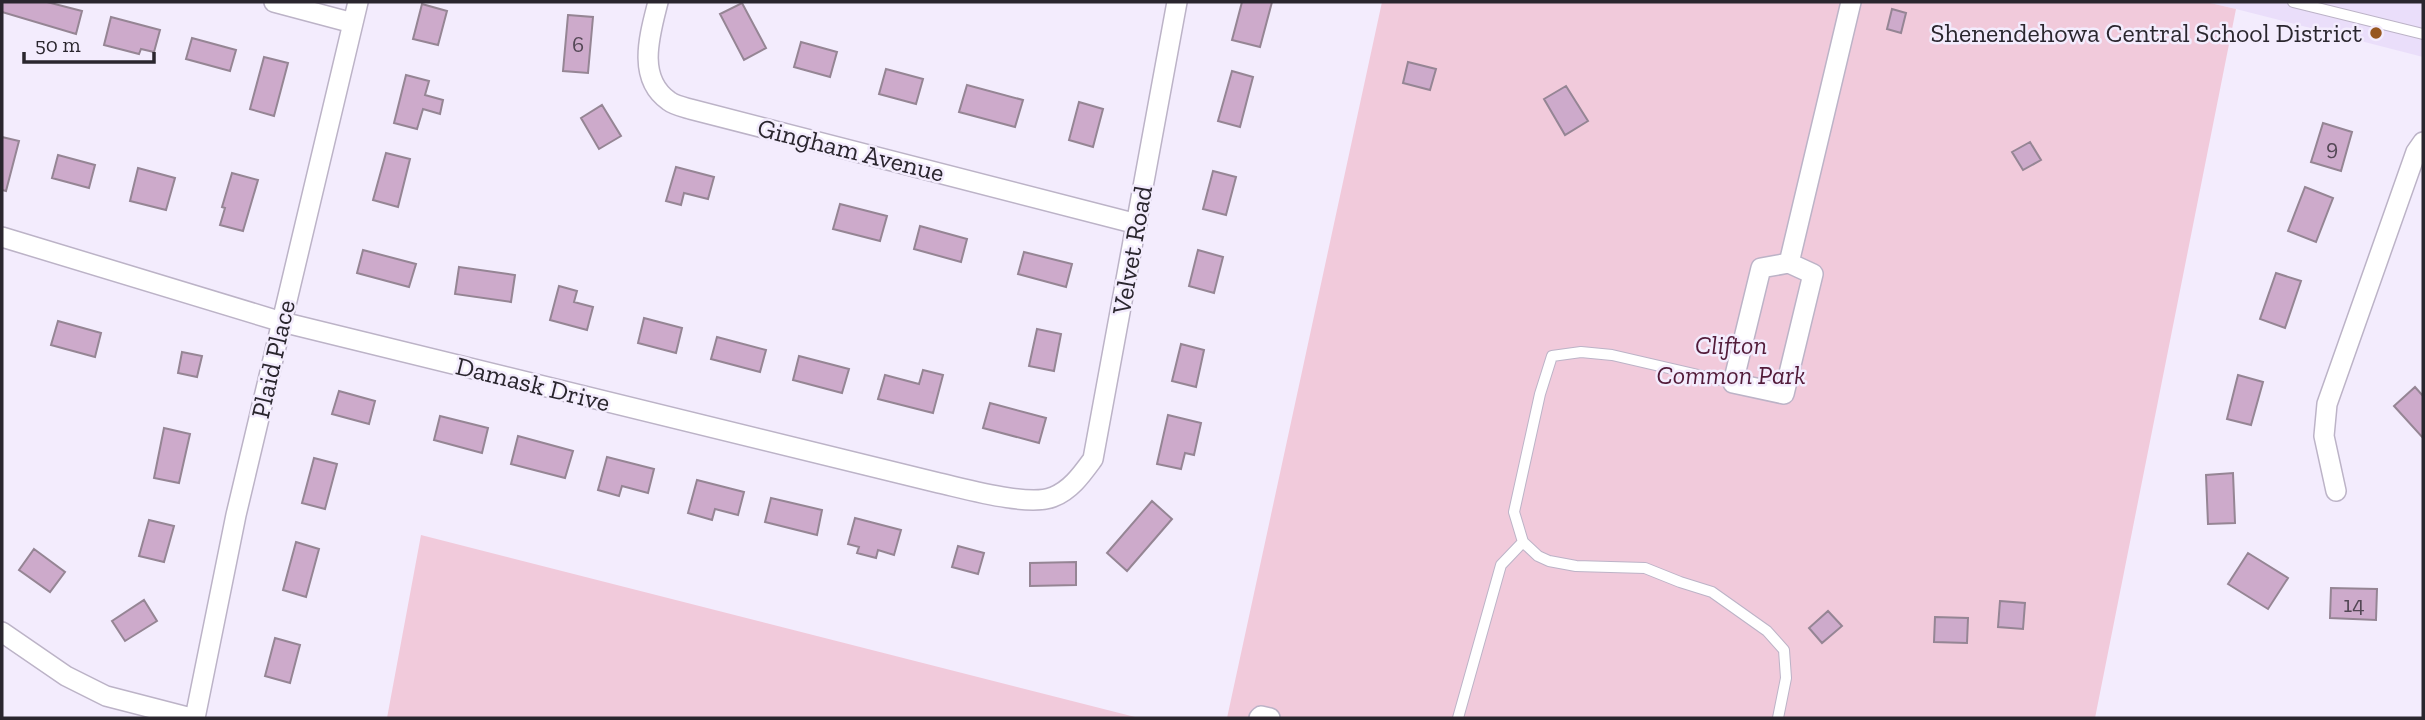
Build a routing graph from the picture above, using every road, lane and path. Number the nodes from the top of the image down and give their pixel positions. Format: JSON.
{"nodes":[{"id":1,"x":274,"y":2,"type":"edge"},
{"id":2,"x":358,"y":2,"type":"edge"},
{"id":3,"x":658,"y":2,"type":"edge"},
{"id":4,"x":1177,"y":2,"type":"edge"},
{"id":5,"x":1851,"y":2,"type":"edge"},
{"id":6,"x":2294,"y":2,"type":"edge"},
{"id":7,"x":353,"y":23,"type":"junction"},
{"id":8,"x":2423,"y":34,"type":"edge"},
{"id":9,"x":2423,"y":142,"type":"edge"},
{"id":10,"x":1137,"y":224,"type":"junction"},
{"id":11,"x":2,"y":237,"type":"edge"},
{"id":12,"x":1789,"y":263,"type":"junction"},
{"id":13,"x":282,"y":322,"type":"junction"},
{"id":14,"x":1733,"y":383,"type":"junction"},
{"id":15,"x":1068,"y":489,"type":"joint"},
{"id":16,"x":2336,"y":491,"type":"dead end"},
{"id":17,"x":1522,"y":542,"type":"junction"},
{"id":18,"x":2,"y":632,"type":"edge"},
{"id":19,"x":193,"y":718,"type":"edge"},
{"id":20,"x":1259,"y":718,"type":"edge"},
{"id":21,"x":1270,"y":718,"type":"edge"},
{"id":22,"x":1458,"y":718,"type":"edge"},
{"id":23,"x":1778,"y":718,"type":"edge"}],
"edges":[{"from":1,"to":7,"type":"street"},
{"from":2,"to":7,"type":"street","name":"Plaid Place"},
{"from":3,"to":10,"type":"street","name":"Gingham Avenue"},
{"from":4,"to":10,"type":"street","name":"Velvet Road"},
{"from":5,"to":12,"type":"street"},
{"from":6,"to":8,"type":"lane"},
{"from":7,"to":13,"type":"street","name":"Plaid Place"},
{"from":9,"to":16,"type":"street"},
{"from":10,"to":15,"type":"street","name":"Velvet Road"},
{"from":11,"to":13,"type":"street","name":"Damask Drive"},
{"from":12,"to":14,"type":"street"},
{"from":12,"to":14,"type":"street"},
{"from":13,"to":15,"type":"street","name":"Damask Drive"},
{"from":13,"to":19,"type":"street","name":"Plaid Place"},
{"from":14,"to":17,"type":"lane"},
{"from":17,"to":22,"type":"lane"},
{"from":17,"to":23,"type":"lane"},
{"from":18,"to":19,"type":"street"},
{"from":20,"to":21,"type":"street"}]}
